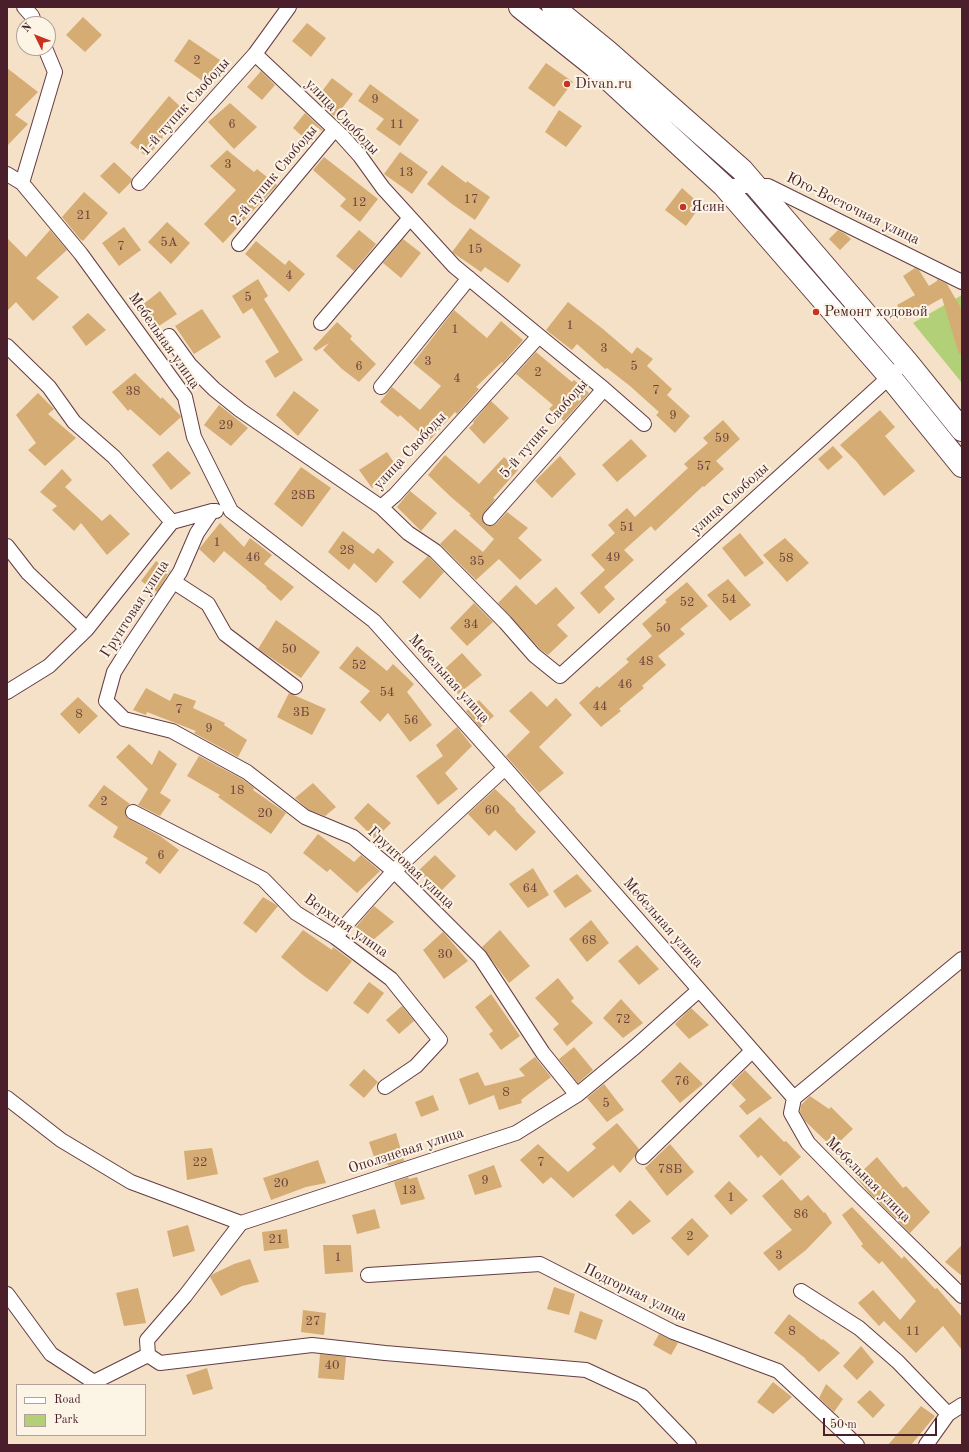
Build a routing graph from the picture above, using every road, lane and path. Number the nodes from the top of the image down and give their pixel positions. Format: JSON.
{"nodes":[{"id":1,"x":24,"y":7,"type":"edge"},
{"id":2,"x":289,"y":7,"type":"edge"},
{"id":3,"x":520,"y":7,"type":"edge"},
{"id":4,"x":553,"y":7,"type":"edge"},
{"id":5,"x":32,"y":16,"type":"edge"},
{"id":6,"x":256,"y":54,"type":"junction"},
{"id":7,"x":48,"y":56,"type":"edge"},
{"id":8,"x":335,"y":129,"type":"junction"},
{"id":9,"x":7,"y":174,"type":"edge"},
{"id":10,"x":22,"y":183,"type":"junction"},
{"id":11,"x":139,"y":183,"type":"dead end"},
{"id":12,"x":724,"y":186,"type":"junction"},
{"id":13,"x":756,"y":186,"type":"junction"},
{"id":14,"x":410,"y":218,"type":"junction"},
{"id":15,"x":239,"y":244,"type":"dead end"},
{"id":16,"x":469,"y":278,"type":"junction"},
{"id":17,"x":962,"y":282,"type":"edge"},
{"id":18,"x":321,"y":323,"type":"dead end"},
{"id":19,"x":169,"y":336,"type":"dead end"},
{"id":20,"x":539,"y":336,"type":"junction"},
{"id":21,"x":7,"y":346,"type":"edge"},
{"id":22,"x":907,"y":362,"type":"junction"},
{"id":23,"x":890,"y":377,"type":"junction"},
{"id":24,"x":381,"y":387,"type":"dead end"},
{"id":25,"x":604,"y":389,"type":"junction"},
{"id":26,"x":644,"y":424,"type":"dead end"},
{"id":27,"x":962,"y":430,"type":"edge"},
{"id":28,"x":962,"y":466,"type":"edge"},
{"id":29,"x":381,"y":507,"type":"junction"},
{"id":30,"x":212,"y":511,"type":"junction"},
{"id":31,"x":231,"y":511,"type":"junction"},
{"id":32,"x":490,"y":518,"type":"dead end"},
{"id":33,"x":172,"y":522,"type":"junction"},
{"id":34,"x":7,"y":546,"type":"edge"},
{"id":35,"x":174,"y":582,"type":"junction"},
{"id":36,"x":87,"y":630,"type":"junction"},
{"id":37,"x":295,"y":687,"type":"dead end"},
{"id":38,"x":7,"y":692,"type":"edge"},
{"id":39,"x":505,"y":768,"type":"junction"},
{"id":40,"x":133,"y":812,"type":"dead end"},
{"id":41,"x":394,"y":871,"type":"junction"},
{"id":42,"x":335,"y":937,"type":"junction"},
{"id":43,"x":962,"y":959,"type":"edge"},
{"id":44,"x":699,"y":990,"type":"junction"},
{"id":45,"x":752,"y":1051,"type":"junction"},
{"id":46,"x":385,"y":1087,"type":"dead end"},
{"id":47,"x":577,"y":1096,"type":"junction"},
{"id":48,"x":7,"y":1098,"type":"edge"},
{"id":49,"x":794,"y":1098,"type":"junction"},
{"id":50,"x":643,"y":1157,"type":"dead end"},
{"id":51,"x":241,"y":1223,"type":"junction"},
{"id":52,"x":368,"y":1275,"type":"dead end"},
{"id":53,"x":800,"y":1291,"type":"dead end"},
{"id":54,"x":7,"y":1294,"type":"edge"},
{"id":55,"x":962,"y":1296,"type":"edge"},
{"id":56,"x":148,"y":1354,"type":"junction"},
{"id":57,"x":962,"y":1405,"type":"edge"},
{"id":58,"x":948,"y":1414,"type":"junction"},
{"id":59,"x":689,"y":1445,"type":"edge"},
{"id":60,"x":857,"y":1445,"type":"edge"},
{"id":61,"x":926,"y":1445,"type":"edge"}],
"edges":[{"from":1,"to":5,"type":"street"},
{"from":2,"to":6,"type":"street"},
{"from":3,"to":12,"type":"main road"},
{"from":4,"to":13,"type":"main road"},
{"from":6,"to":8,"type":"street","name":"улица Свободы"},
{"from":6,"to":11,"type":"street","name":"1-й тупик Свободы"},
{"from":7,"to":10,"type":"street"},
{"from":8,"to":14,"type":"street","name":"улица Свободы"},
{"from":8,"to":15,"type":"street","name":"2-й тупик Свободы"},
{"from":9,"to":10,"type":"street","name":"Мебельная улица"},
{"from":10,"to":31,"type":"street","name":"Мебельная улица"},
{"from":12,"to":13,"type":"street","name":"Юго-Восточная улица"},
{"from":12,"to":23,"type":"main road"},
{"from":13,"to":17,"type":"street","name":"Юго-Восточная улица"},
{"from":13,"to":22,"type":"main road"},
{"from":14,"to":16,"type":"street","name":"улица Свободы"},
{"from":14,"to":18,"type":"street"},
{"from":16,"to":20,"type":"street","name":"улица Свободы"},
{"from":16,"to":24,"type":"street"},
{"from":19,"to":29,"type":"street"},
{"from":20,"to":25,"type":"street","name":"5-й тупик Свободы"},
{"from":20,"to":29,"type":"street","name":"улица Свободы"},
{"from":21,"to":33,"type":"street"},
{"from":22,"to":23,"type":"street","name":"улица Свободы"},
{"from":22,"to":27,"type":"main road"},
{"from":23,"to":28,"type":"main road"},
{"from":23,"to":29,"type":"street","name":"улица Свободы"},
{"from":25,"to":26,"type":"street"},
{"from":25,"to":32,"type":"street","name":"5-й тупик Свободы"},
{"from":30,"to":31,"type":"street"},
{"from":30,"to":33,"type":"street"},
{"from":30,"to":35,"type":"street","name":"Грунтовая улица"},
{"from":31,"to":39,"type":"street","name":"Мебельная улица"},
{"from":33,"to":36,"type":"street"},
{"from":34,"to":36,"type":"street"},
{"from":35,"to":37,"type":"street"},
{"from":35,"to":41,"type":"street","name":"Грунтовая улица"},
{"from":36,"to":38,"type":"street"},
{"from":39,"to":41,"type":"street"},
{"from":39,"to":44,"type":"street","name":"Мебельная улица"},
{"from":40,"to":42,"type":"street","name":"Верхняя улица"},
{"from":41,"to":42,"type":"street"},
{"from":41,"to":47,"type":"street","name":"Грунтовая улица"},
{"from":42,"to":46,"type":"street","name":"Верхняя улица"},
{"from":43,"to":49,"type":"street"},
{"from":44,"to":45,"type":"street","name":"Мебельная улица"},
{"from":44,"to":47,"type":"street","name":"Оползневая улица"},
{"from":45,"to":49,"type":"street","name":"Мебельная улица"},
{"from":45,"to":50,"type":"street"},
{"from":47,"to":51,"type":"street","name":"Оползневая улица"},
{"from":48,"to":51,"type":"street"},
{"from":49,"to":55,"type":"street","name":"Мебельная улица"},
{"from":51,"to":56,"type":"street"},
{"from":52,"to":60,"type":"street","name":"Подгорная улица"},
{"from":53,"to":58,"type":"street"},
{"from":54,"to":56,"type":"street"},
{"from":56,"to":59,"type":"street"},
{"from":57,"to":58,"type":"street"},
{"from":58,"to":61,"type":"street"}]}
